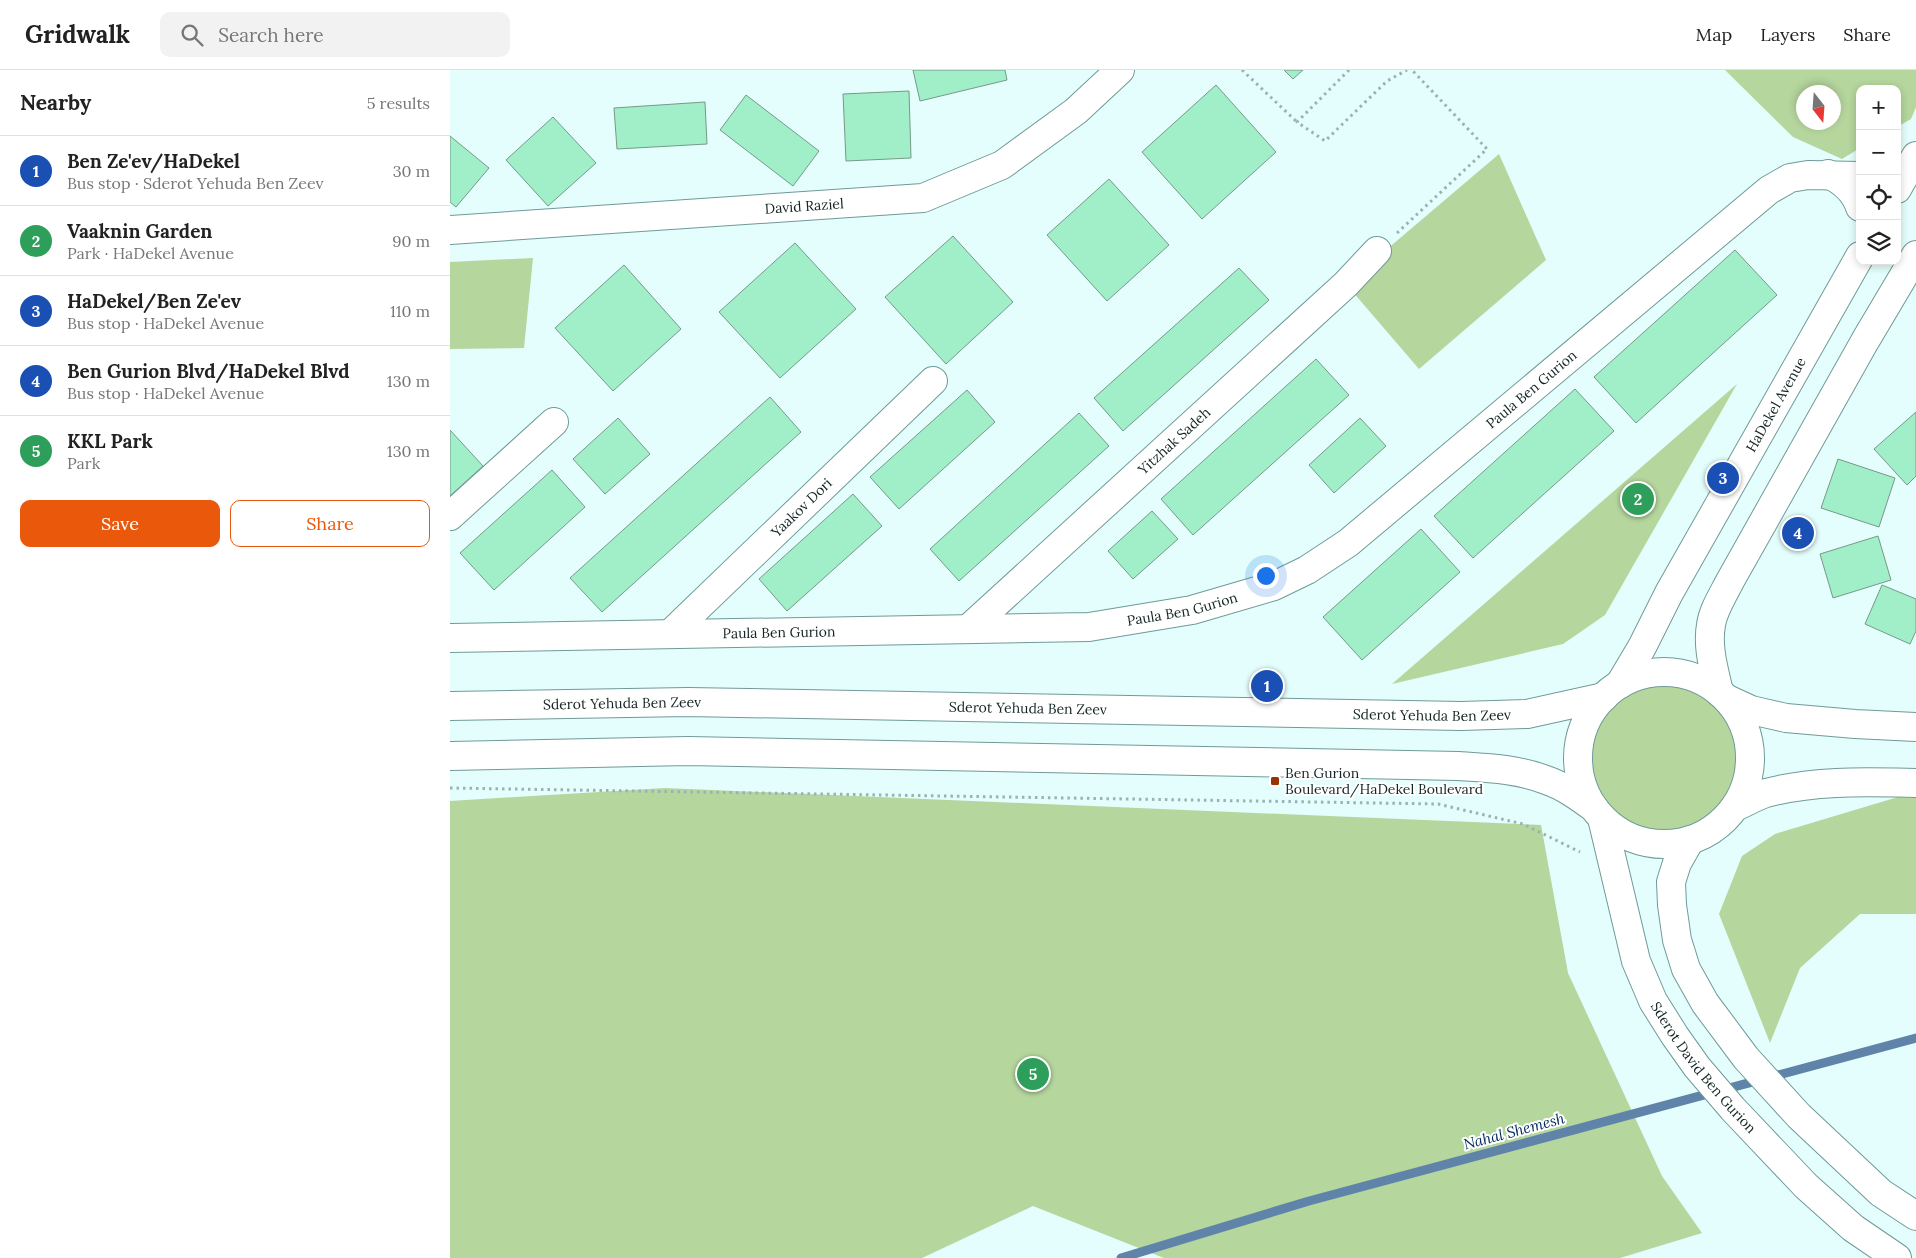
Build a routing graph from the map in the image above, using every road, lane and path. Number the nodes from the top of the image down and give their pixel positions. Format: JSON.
{"nodes":[{"id":1,"x":1120,"y":70,"type":"edge"},
{"id":2,"x":1242,"y":70,"type":"edge"},
{"id":3,"x":1349,"y":70,"type":"edge"},
{"id":4,"x":1407,"y":70,"type":"edge"},
{"id":5,"x":1412,"y":70,"type":"edge"},
{"id":6,"x":1297,"y":122,"type":"junction"},
{"id":7,"x":1916,"y":155,"type":"edge"},
{"id":8,"x":1901,"y":167,"type":"edge"},
{"id":9,"x":1828,"y":174,"type":"junction"},
{"id":10,"x":1856,"y":176,"type":"edge"},
{"id":11,"x":1901,"y":182,"type":"edge"},
{"id":12,"x":1856,"y":200,"type":"edge"},
{"id":13,"x":450,"y":230,"type":"edge"},
{"id":14,"x":1377,"y":251,"type":"joint"},
{"id":15,"x":1916,"y":256,"type":"edge"},
{"id":16,"x":1856,"y":263,"type":"edge"},
{"id":17,"x":933,"y":381,"type":"dead end"},
{"id":18,"x":554,"y":422,"type":"dead end"},
{"id":19,"x":450,"y":516,"type":"edge"},
{"id":20,"x":968,"y":629,"type":"junction"},
{"id":21,"x":672,"y":633,"type":"junction"},
{"id":22,"x":450,"y":638,"type":"edge"},
{"id":23,"x":1612,"y":691,"type":"junction"},
{"id":24,"x":1723,"y":696,"type":"junction"},
{"id":25,"x":450,"y":706,"type":"edge"},
{"id":26,"x":1916,"y":727,"type":"edge"},
{"id":27,"x":450,"y":756,"type":"edge"},
{"id":28,"x":1916,"y":782,"type":"edge"},
{"id":29,"x":450,"y":788,"type":"edge"},
{"id":30,"x":1735,"y":807,"type":"junction"},
{"id":31,"x":1598,"y":813,"type":"junction"},
{"id":32,"x":1690,"y":840,"type":"junction"},
{"id":33,"x":1612,"y":866,"type":"junction"},
{"id":34,"x":1916,"y":1216,"type":"edge"},
{"id":35,"x":1897,"y":1258,"type":"edge"}],
"edges":[{"from":1,"to":13,"type":"main road","name":"David Raziel"},
{"from":2,"to":6,"type":"path"},
{"from":3,"to":6,"type":"path"},
{"from":4,"to":6,"type":"path"},
{"from":5,"to":14,"type":"path"},
{"from":7,"to":8,"type":"main road"},
{"from":7,"to":11,"type":"main road"},
{"from":9,"to":10,"type":"main road","name":"Paula Ben Gurion"},
{"from":9,"to":12,"type":"main road"},
{"from":9,"to":20,"type":"main road","name":"Paula Ben Gurion"},
{"from":14,"to":20,"type":"main road","name":"Yitzhak Sadeh"},
{"from":15,"to":24,"type":"main road"},
{"from":16,"to":23,"type":"main road","name":"HaDekel Avenue"},
{"from":17,"to":21,"type":"main road","name":"Yaakov Dori"},
{"from":18,"to":19,"type":"main road"},
{"from":20,"to":21,"type":"main road","name":"Paula Ben Gurion"},
{"from":21,"to":22,"type":"main road","name":"Paula Ben Gurion"},
{"from":23,"to":24,"type":"main road"},
{"from":23,"to":25,"type":"main road","name":"Sderot Yehuda Ben Zeev"},
{"from":23,"to":31,"type":"main road"},
{"from":24,"to":26,"type":"main road"},
{"from":24,"to":30,"type":"main road"},
{"from":27,"to":31,"type":"main road"},
{"from":28,"to":30,"type":"main road"},
{"from":29,"to":33,"type":"path"},
{"from":30,"to":32,"type":"main road"},
{"from":31,"to":32,"type":"main road"},
{"from":31,"to":33,"type":"main road","name":"Sderot David Ben Gurion"},
{"from":32,"to":34,"type":"main road"},
{"from":33,"to":35,"type":"main road","name":"Sderot David Ben Gurion"}]}
